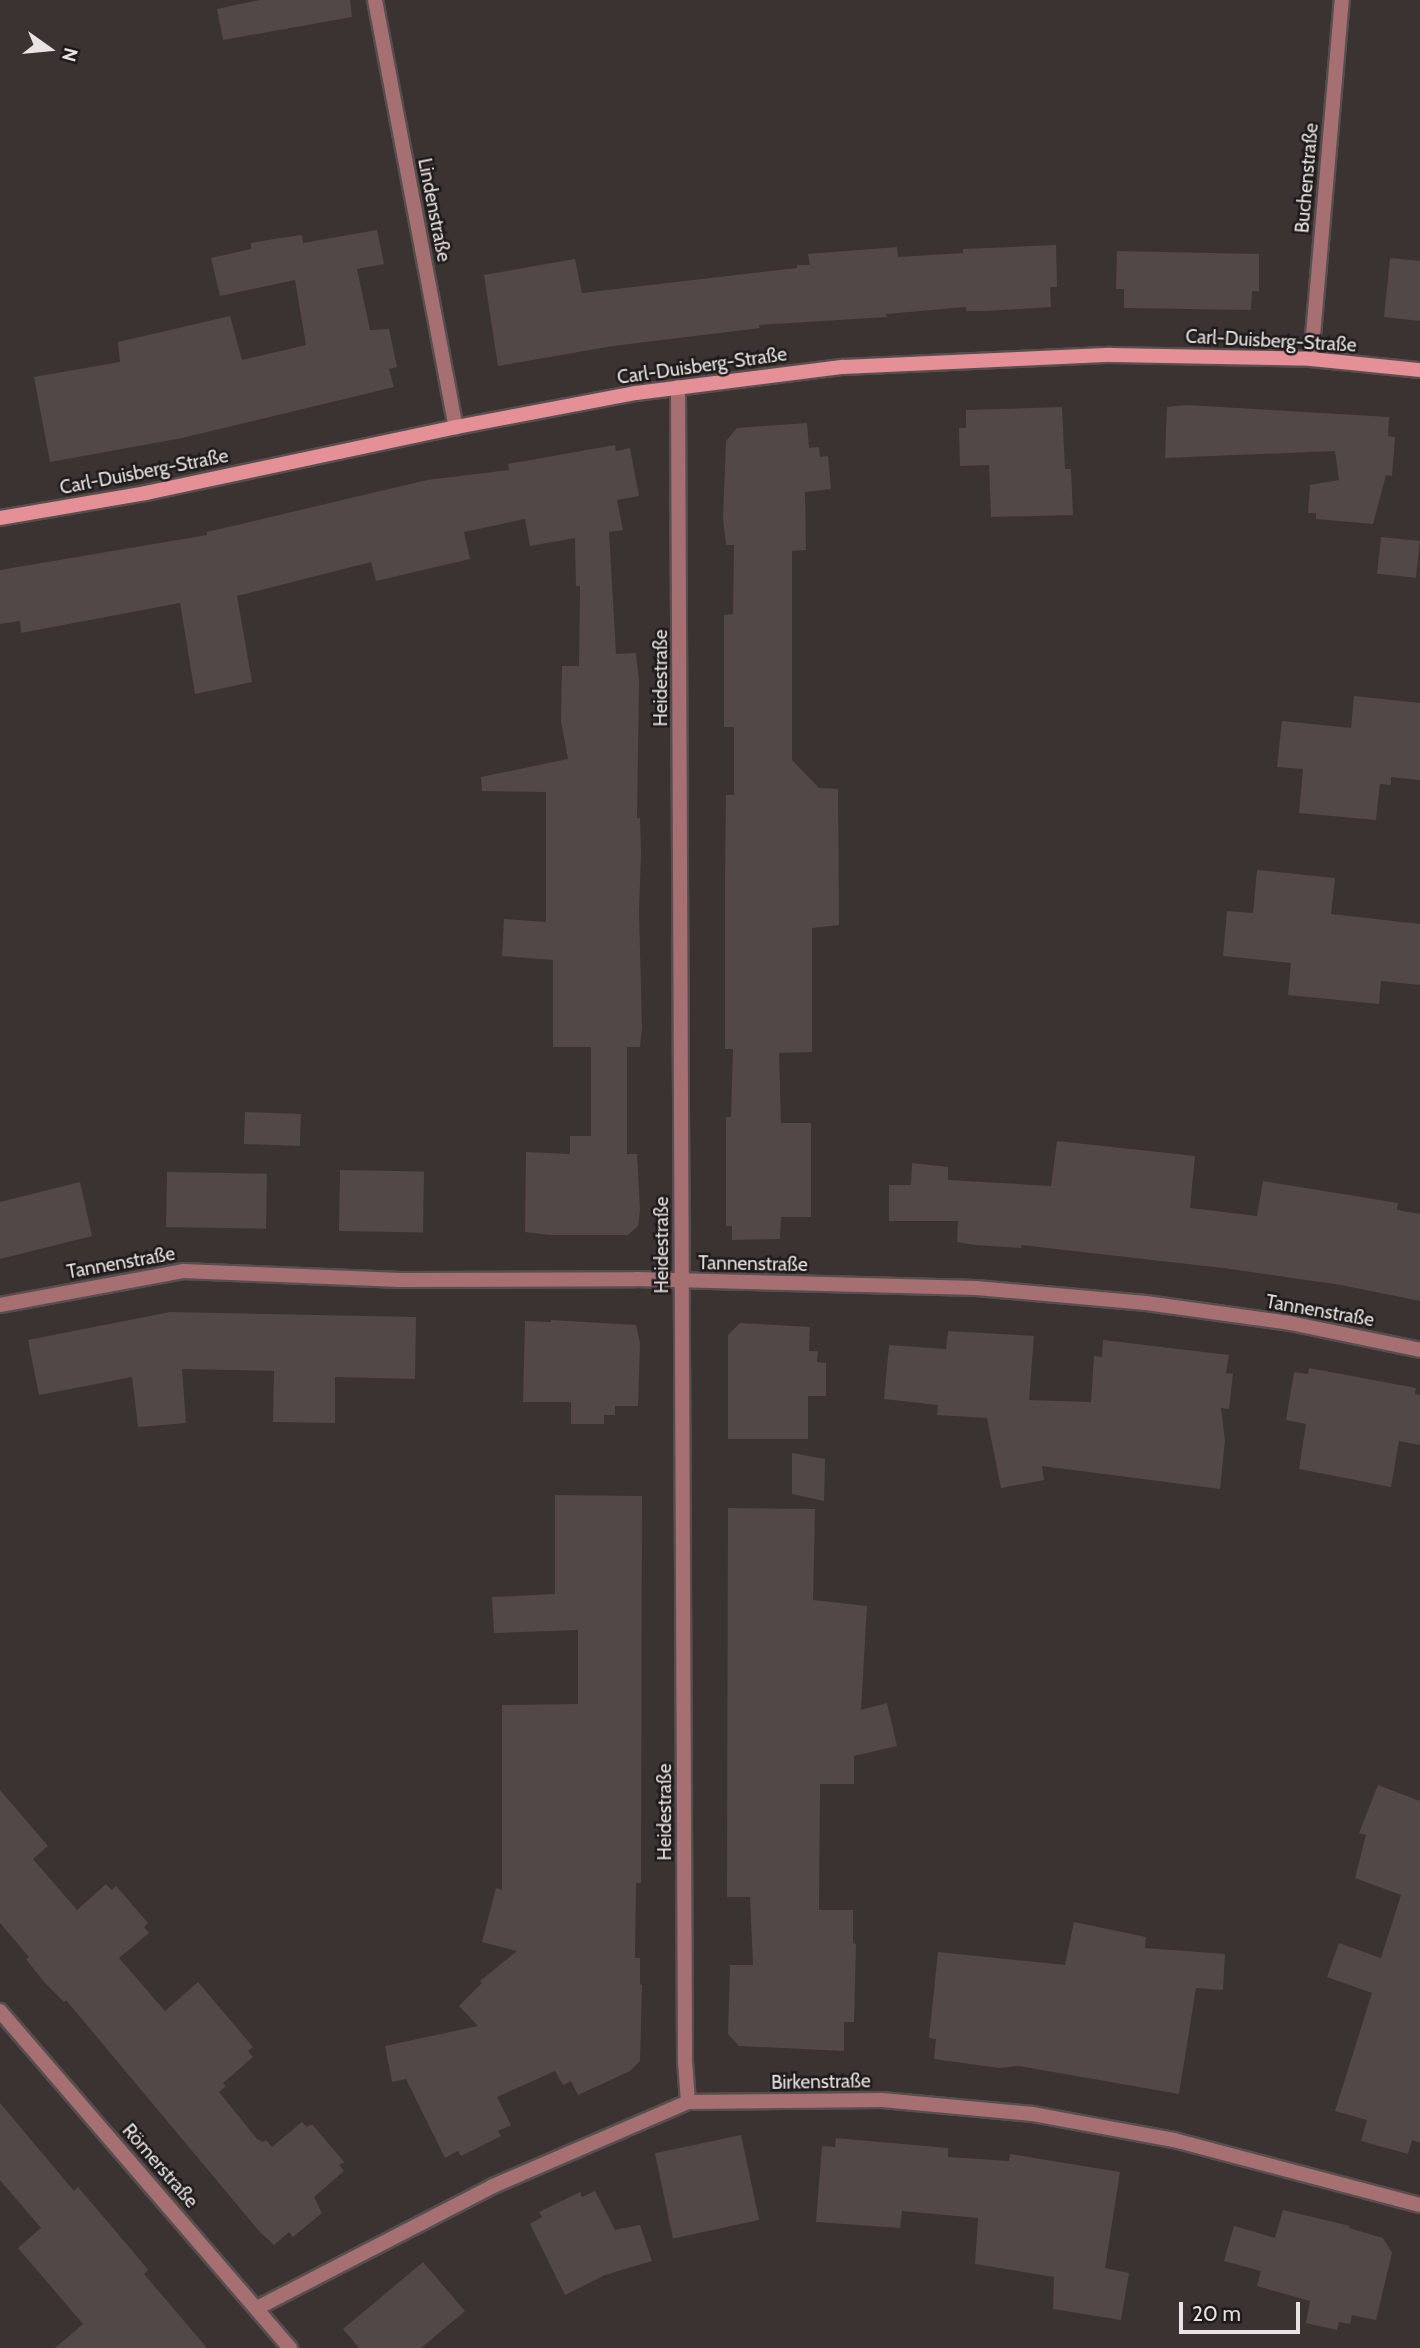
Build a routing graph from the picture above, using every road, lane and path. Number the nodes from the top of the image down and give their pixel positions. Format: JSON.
{"nodes":[{"id":1,"x":374,"y":0,"type":"edge"},
{"id":2,"x":1342,"y":0,"type":"edge"},
{"id":3,"x":1311,"y":359,"type":"junction"},
{"id":4,"x":1420,"y":370,"type":"edge"},
{"id":5,"x":678,"y":387,"type":"junction"},
{"id":6,"x":456,"y":427,"type":"junction"},
{"id":7,"x":0,"y":518,"type":"edge"},
{"id":8,"x":682,"y":1282,"type":"junction"},
{"id":9,"x":0,"y":1305,"type":"edge"},
{"id":10,"x":1420,"y":1350,"type":"edge"},
{"id":11,"x":0,"y":2011,"type":"edge"},
{"id":12,"x":688,"y":2102,"type":"junction"},
{"id":13,"x":1420,"y":2205,"type":"edge"},
{"id":14,"x":257,"y":2308,"type":"junction"},
{"id":15,"x":290,"y":2348,"type":"edge"}],
"edges":[{"from":1,"to":6,"type":"street","name":"Lindenstraße"},
{"from":2,"to":3,"type":"street","name":"Buchenstraße"},
{"from":3,"to":4,"type":"main road","name":"Carl-Duisberg-Straße"},
{"from":3,"to":5,"type":"main road","name":"Carl-Duisberg-Straße"},
{"from":5,"to":6,"type":"main road","name":"Carl-Duisberg-Straße"},
{"from":5,"to":8,"type":"street","name":"Heidestraße"},
{"from":6,"to":7,"type":"main road","name":"Carl-Duisberg-Straße"},
{"from":8,"to":9,"type":"street","name":"Tannenstraße"},
{"from":8,"to":10,"type":"street","name":"Tannenstraße"},
{"from":8,"to":12,"type":"street","name":"Heidestraße"},
{"from":11,"to":14,"type":"street","name":"Römerstraße"},
{"from":12,"to":13,"type":"street","name":"Birkenstraße"},
{"from":12,"to":14,"type":"street","name":"Birkenstraße"},
{"from":14,"to":15,"type":"street","name":"Römerstraße"}]}
